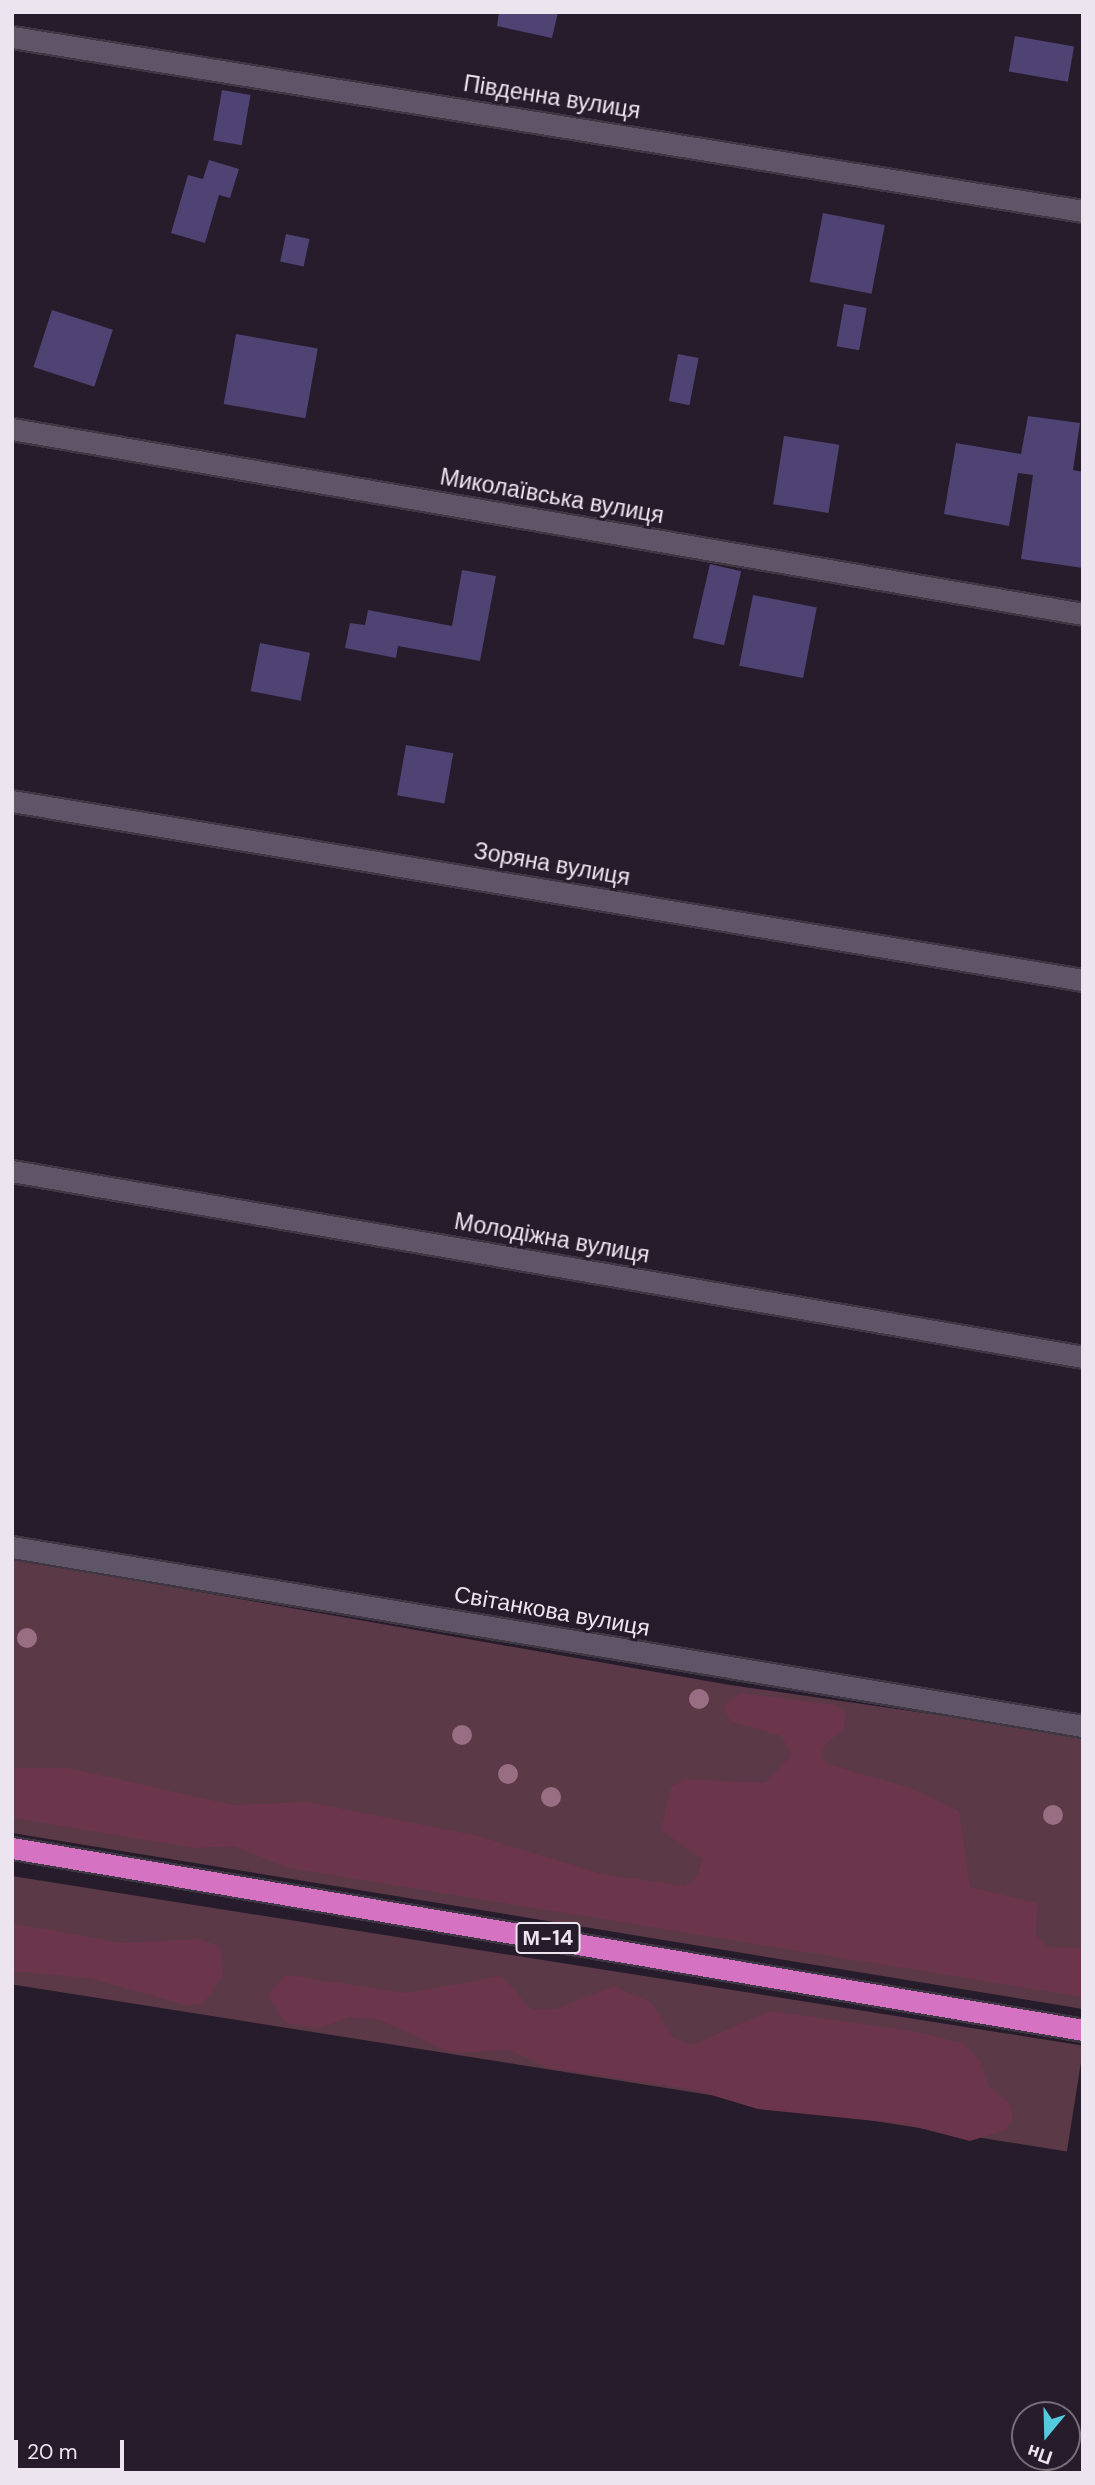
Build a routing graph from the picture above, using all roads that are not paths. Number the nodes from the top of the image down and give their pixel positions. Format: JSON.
{"nodes":[{"id":1,"x":12,"y":37,"type":"edge"},
{"id":2,"x":1083,"y":211,"type":"edge"},
{"id":3,"x":12,"y":429,"type":"edge"},
{"id":4,"x":1083,"y":614,"type":"edge"},
{"id":5,"x":12,"y":800,"type":"edge"},
{"id":6,"x":1083,"y":980,"type":"edge"},
{"id":7,"x":12,"y":1171,"type":"edge"},
{"id":8,"x":1083,"y":1357,"type":"edge"},
{"id":9,"x":12,"y":1547,"type":"edge"},
{"id":10,"x":1083,"y":1726,"type":"edge"},
{"id":11,"x":12,"y":1849,"type":"edge"},
{"id":12,"x":1083,"y":2030,"type":"edge"}],
"edges":[{"from":1,"to":2,"type":"street","name":"Південна вулиця"},
{"from":3,"to":4,"type":"street","name":"Миколаївська вулиця"},
{"from":5,"to":6,"type":"street","name":"Зоряна вулиця"},
{"from":7,"to":8,"type":"street","name":"Молодіжна вулиця"},
{"from":9,"to":10,"type":"street","name":"Світанкова вулиця"},
{"from":11,"to":12,"type":"highway","number":"М-14"}]}
